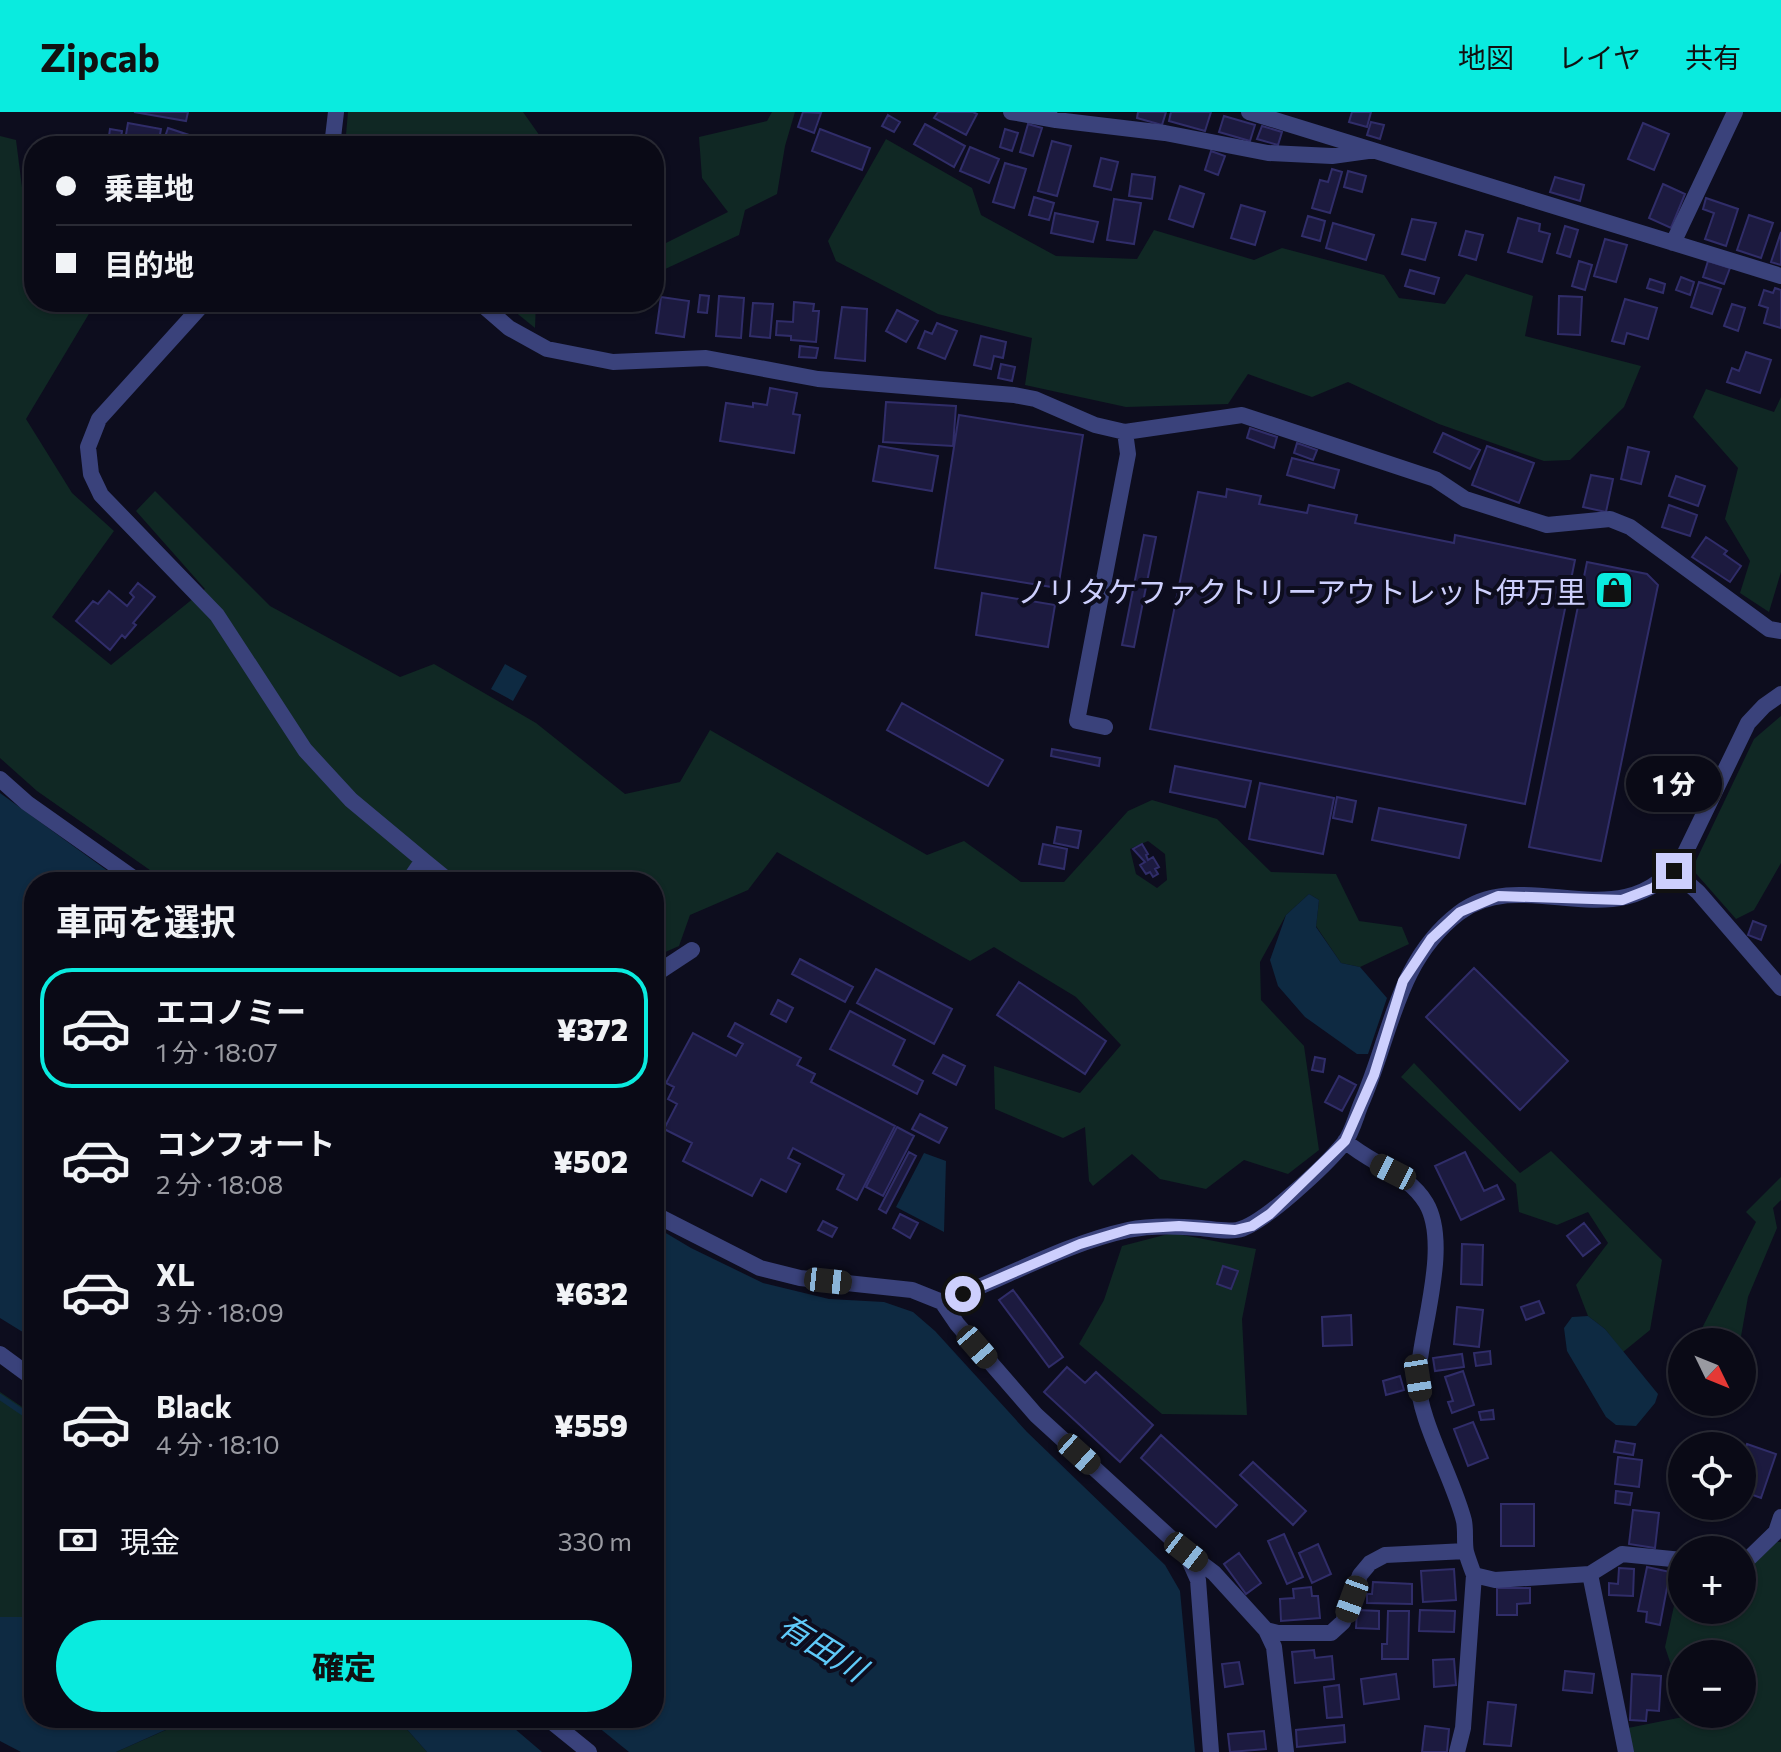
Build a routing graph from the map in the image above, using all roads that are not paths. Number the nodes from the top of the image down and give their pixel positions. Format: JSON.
{"nodes":[{"id":1,"x":336,"y":112,"type":"edge"},
{"id":2,"x":1011,"y":112,"type":"edge"},
{"id":3,"x":1249,"y":112,"type":"edge"},
{"id":4,"x":1735,"y":112,"type":"edge"},
{"id":5,"x":333,"y":136,"type":"edge"},
{"id":6,"x":1374,"y":151,"type":"junction"},
{"id":7,"x":1673,"y":243,"type":"junction"},
{"id":8,"x":1781,"y":276,"type":"edge"},
{"id":9,"x":196,"y":312,"type":"edge"},
{"id":10,"x":491,"y":312,"type":"edge"},
{"id":11,"x":1125,"y":432,"type":"junction"},
{"id":12,"x":1781,"y":631,"type":"edge"},
{"id":13,"x":1781,"y":694,"type":"edge"},
{"id":14,"x":1105,"y":727,"type":"dead end"},
{"id":15,"x":0,"y":779,"type":"edge"},
{"id":16,"x":423,"y":860,"type":"junction"},
{"id":17,"x":1674,"y":871,"type":"junction"},
{"id":18,"x":125,"y":872,"type":"edge"},
{"id":19,"x":415,"y":872,"type":"edge"},
{"id":20,"x":438,"y":872,"type":"edge"},
{"id":21,"x":692,"y":950,"type":"dead end"},
{"id":22,"x":664,"y":968,"type":"edge"},
{"id":23,"x":1781,"y":988,"type":"edge"},
{"id":24,"x":1345,"y":1141,"type":"junction"},
{"id":25,"x":664,"y":1219,"type":"edge"},
{"id":26,"x":942,"y":1302,"type":"junction"},
{"id":27,"x":0,"y":1354,"type":"edge"},
{"id":28,"x":24,"y":1372,"type":"edge"},
{"id":29,"x":1781,"y":1517,"type":"edge"},
{"id":30,"x":1466,"y":1551,"type":"junction"},
{"id":31,"x":1756,"y":1551,"type":"edge"},
{"id":32,"x":1186,"y":1552,"type":"junction"},
{"id":33,"x":1668,"y":1559,"type":"edge"},
{"id":34,"x":1590,"y":1574,"type":"junction"},
{"id":35,"x":1474,"y":1575,"type":"junction"},
{"id":36,"x":1266,"y":1630,"type":"junction"},
{"id":37,"x":559,"y":1728,"type":"edge"},
{"id":38,"x":589,"y":1752,"type":"edge"},
{"id":39,"x":1211,"y":1752,"type":"edge"},
{"id":40,"x":1286,"y":1752,"type":"edge"},
{"id":41,"x":1457,"y":1752,"type":"edge"},
{"id":42,"x":1626,"y":1752,"type":"edge"}],
"edges":[{"from":1,"to":5,"type":"street"},
{"from":2,"to":6,"type":"street"},
{"from":3,"to":6,"type":"street"},
{"from":4,"to":7,"type":"street"},
{"from":6,"to":7,"type":"street"},
{"from":7,"to":8,"type":"street"},
{"from":9,"to":16,"type":"street"},
{"from":10,"to":11,"type":"street"},
{"from":11,"to":12,"type":"street"},
{"from":11,"to":14,"type":"street"},
{"from":13,"to":17,"type":"street"},
{"from":15,"to":18,"type":"street"},
{"from":16,"to":19,"type":"street"},
{"from":16,"to":20,"type":"street"},
{"from":17,"to":23,"type":"street"},
{"from":17,"to":24,"type":"street"},
{"from":21,"to":22,"type":"street"},
{"from":24,"to":26,"type":"street"},
{"from":24,"to":30,"type":"street"},
{"from":25,"to":26,"type":"street"},
{"from":26,"to":32,"type":"street"},
{"from":27,"to":28,"type":"street"},
{"from":29,"to":31,"type":"street"},
{"from":30,"to":35,"type":"street"},
{"from":30,"to":36,"type":"street"},
{"from":32,"to":36,"type":"street"},
{"from":32,"to":39,"type":"street"},
{"from":33,"to":34,"type":"street"},
{"from":34,"to":35,"type":"street"},
{"from":34,"to":42,"type":"street"},
{"from":35,"to":41,"type":"street"},
{"from":36,"to":40,"type":"street"},
{"from":37,"to":38,"type":"street"}]}
